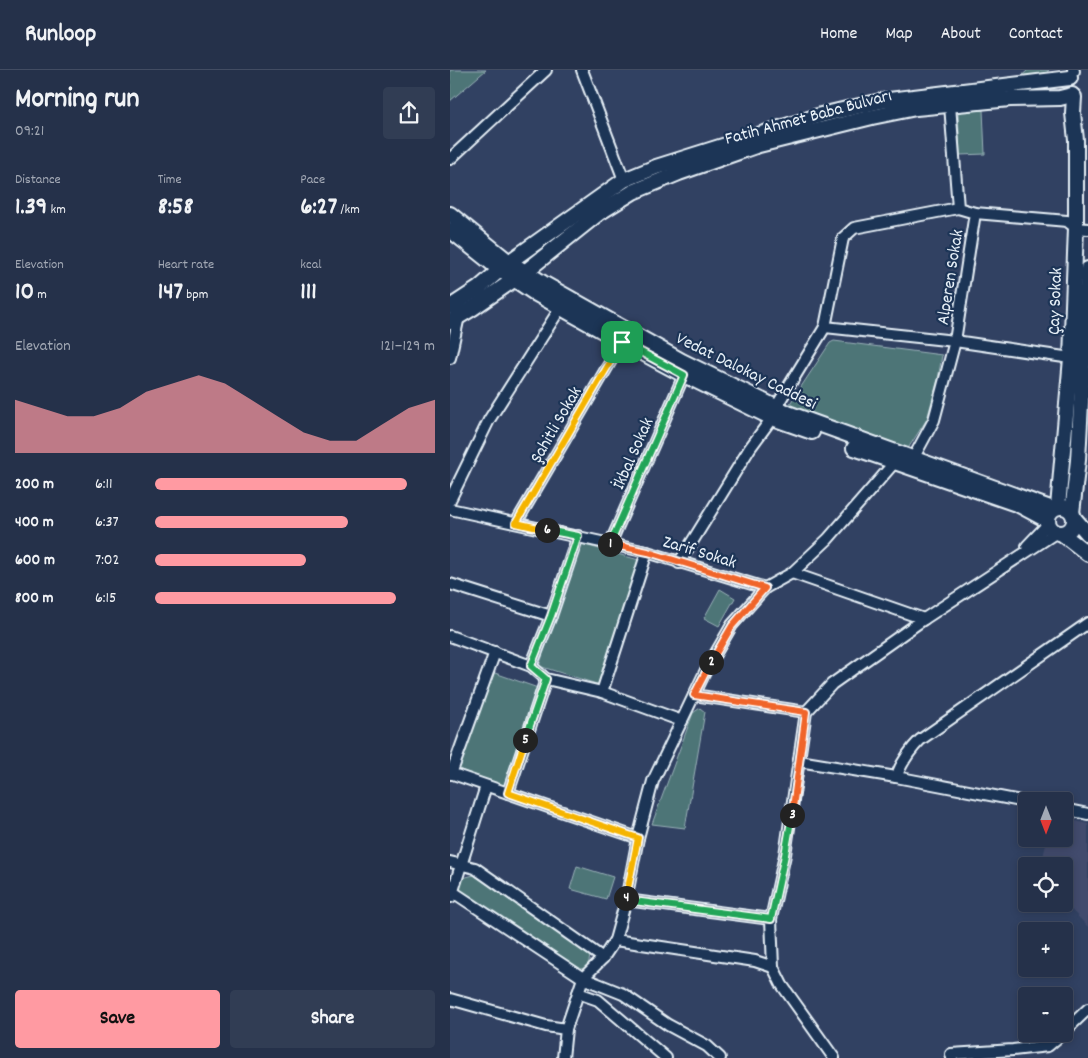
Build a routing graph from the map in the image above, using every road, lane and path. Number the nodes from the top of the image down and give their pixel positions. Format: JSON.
{"nodes":[{"id":1,"x":546,"y":70,"type":"edge"},
{"id":2,"x":582,"y":70,"type":"edge"},
{"id":3,"x":1073,"y":72,"type":"edge"},
{"id":4,"x":1073,"y":96,"type":"junction"},
{"id":5,"x":1088,"y":102,"type":"edge"},
{"id":6,"x":950,"y":105,"type":"junction"},
{"id":7,"x":450,"y":158,"type":"edge"},
{"id":8,"x":624,"y":180,"type":"junction"},
{"id":9,"x":958,"y":208,"type":"junction"},
{"id":10,"x":975,"y":213,"type":"junction"},
{"id":11,"x":450,"y":214,"type":"edge"},
{"id":12,"x":1082,"y":228,"type":"edge"},
{"id":13,"x":450,"y":230,"type":"edge"},
{"id":14,"x":504,"y":265,"type":"junction"},
{"id":15,"x":1088,"y":269,"type":"edge"},
{"id":16,"x":520,"y":276,"type":"junction"},
{"id":17,"x":1087,"y":289,"type":"edge"},
{"id":18,"x":560,"y":307,"type":"junction"},
{"id":19,"x":453,"y":309,"type":"edge"},
{"id":20,"x":825,"y":327,"type":"junction"},
{"id":21,"x":955,"y":341,"type":"junction"},
{"id":22,"x":622,"y":342,"type":"junction"},
{"id":23,"x":450,"y":358,"type":"edge"},
{"id":24,"x":1071,"y":358,"type":"junction"},
{"id":25,"x":1085,"y":374,"type":"edge"},
{"id":26,"x":684,"y":375,"type":"junction"},
{"id":27,"x":774,"y":413,"type":"junction"},
{"id":28,"x":914,"y":457,"type":"junction"},
{"id":29,"x":1083,"y":460,"type":"edge"},
{"id":30,"x":894,"y":463,"type":"junction"},
{"id":31,"x":450,"y":500,"type":"edge"},
{"id":32,"x":450,"y":509,"type":"edge"},
{"id":33,"x":1073,"y":516,"type":"junction"},
{"id":34,"x":1054,"y":521,"type":"junction"},
{"id":35,"x":516,"y":523,"type":"junction"},
{"id":36,"x":1088,"y":534,"type":"edge"},
{"id":37,"x":578,"y":536,"type":"junction"},
{"id":38,"x":610,"y":544,"type":"junction"},
{"id":39,"x":648,"y":552,"type":"junction"},
{"id":40,"x":1088,"y":554,"type":"edge"},
{"id":41,"x":679,"y":563,"type":"junction"},
{"id":42,"x":792,"y":573,"type":"junction"},
{"id":43,"x":450,"y":584,"type":"edge"},
{"id":44,"x":765,"y":588,"type":"junction"},
{"id":45,"x":551,"y":616,"type":"junction"},
{"id":46,"x":924,"y":619,"type":"junction"},
{"id":47,"x":1088,"y":624,"type":"edge"},
{"id":48,"x":450,"y":636,"type":"edge"},
{"id":49,"x":495,"y":652,"type":"junction"},
{"id":50,"x":531,"y":666,"type":"junction"},
{"id":51,"x":546,"y":679,"type":"junction"},
{"id":52,"x":602,"y":692,"type":"junction"},
{"id":53,"x":694,"y":695,"type":"junction"},
{"id":54,"x":806,"y":712,"type":"junction"},
{"id":55,"x":682,"y":721,"type":"junction"},
{"id":56,"x":800,"y":761,"type":"junction"},
{"id":57,"x":450,"y":773,"type":"edge"},
{"id":58,"x":896,"y":777,"type":"junction"},
{"id":59,"x":486,"y":786,"type":"junction"},
{"id":60,"x":508,"y":793,"type":"junction"},
{"id":61,"x":1018,"y":800,"type":"edge"},
{"id":62,"x":1073,"y":811,"type":"edge"},
{"id":63,"x":1088,"y":814,"type":"edge"},
{"id":64,"x":638,"y":838,"type":"junction"},
{"id":65,"x":450,"y":862,"type":"edge"},
{"id":66,"x":462,"y":865,"type":"junction"},
{"id":67,"x":452,"y":895,"type":"edge"},
{"id":68,"x":626,"y":900,"type":"junction"},
{"id":69,"x":771,"y":919,"type":"junction"},
{"id":70,"x":615,"y":940,"type":"junction"},
{"id":71,"x":602,"y":958,"type":"junction"},
{"id":72,"x":773,"y":967,"type":"junction"},
{"id":73,"x":583,"y":978,"type":"junction"},
{"id":74,"x":578,"y":994,"type":"junction"},
{"id":75,"x":450,"y":999,"type":"edge"},
{"id":76,"x":1087,"y":1011,"type":"edge"},
{"id":77,"x":1073,"y":1024,"type":"edge"},
{"id":78,"x":566,"y":1028,"type":"junction"},
{"id":79,"x":1053,"y":1042,"type":"edge"},
{"id":80,"x":563,"y":1058,"type":"edge"},
{"id":81,"x":666,"y":1058,"type":"edge"},
{"id":82,"x":720,"y":1058,"type":"edge"},
{"id":83,"x":834,"y":1058,"type":"edge"},
{"id":84,"x":952,"y":1058,"type":"edge"}],
"edges":[{"from":1,"to":7,"type":"street"},
{"from":2,"to":8,"type":"street"},
{"from":3,"to":4,"type":"main road","name":"Çay Sokak"},
{"from":3,"to":8,"type":"main road","name":"Fatih Ahmet Baba Bulvarı"},
{"from":4,"to":5,"type":"main road"},
{"from":4,"to":6,"type":"main road","name":"Fatih Ahmet Baba Bulvarı"},
{"from":4,"to":12,"type":"main road","name":"Çay Sokak"},
{"from":6,"to":9,"type":"street","name":"Alperen Sokak"},
{"from":6,"to":16,"type":"main road","name":"Fatih Ahmet Baba Bulvarı"},
{"from":8,"to":14,"type":"main road","name":"Fatih Ahmet Baba Bulvarı"},
{"from":9,"to":10,"type":"street","name":"Alperen Sokak"},
{"from":9,"to":20,"type":"street"},
{"from":10,"to":12,"type":"street"},
{"from":10,"to":21,"type":"street","name":"Alperen Sokak"},
{"from":11,"to":14,"type":"main road","name":"Vedat Dalokay Caddesi"},
{"from":12,"to":24,"type":"main road","name":"Çay Sokak"},
{"from":13,"to":14,"type":"main road","name":"Vedat Dalokay Caddesi"},
{"from":14,"to":16,"type":"main road","name":"Vedat Dalokay Caddesi"},
{"from":14,"to":19,"type":"main road","name":"Fatih Ahmet Baba Bulvarı"},
{"from":15,"to":17,"type":"main road","name":"Çay Sokak"},
{"from":16,"to":18,"type":"main road","name":"Vedat Dalokay Caddesi"},
{"from":16,"to":19,"type":"main road","name":"Fatih Ahmet Baba Bulvarı"},
{"from":16,"to":27,"type":"main road","name":"Vedat Dalokay Caddesi"},
{"from":17,"to":25,"type":"main road","name":"Çay Sokak"},
{"from":18,"to":22,"type":"main road","name":"Vedat Dalokay Caddesi"},
{"from":18,"to":31,"type":"street"},
{"from":19,"to":23,"type":"street"},
{"from":20,"to":21,"type":"street"},
{"from":20,"to":27,"type":"street"},
{"from":21,"to":24,"type":"street"},
{"from":21,"to":28,"type":"street","name":"Alperen Sokak"},
{"from":22,"to":26,"type":"main road","name":"Vedat Dalokay Caddesi"},
{"from":22,"to":35,"type":"street","name":"Şahitli Sokak"},
{"from":24,"to":34,"type":"main road","name":"Çay Sokak"},
{"from":25,"to":29,"type":"main road","name":"Çay Sokak"},
{"from":26,"to":27,"type":"main road","name":"Vedat Dalokay Caddesi"},
{"from":26,"to":38,"type":"street","name":"İkbal Sokak"},
{"from":27,"to":28,"type":"main road","name":"Vedat Dalokay Caddesi"},
{"from":27,"to":30,"type":"main road","name":"Vedat Dalokay Caddesi"},
{"from":27,"to":41,"type":"street"},
{"from":28,"to":34,"type":"main road","name":"Vedat Dalokay Caddesi"},
{"from":29,"to":33,"type":"main road","name":"Çay Sokak"},
{"from":30,"to":34,"type":"main road","name":"Vedat Dalokay Caddesi"},
{"from":30,"to":42,"type":"street"},
{"from":32,"to":35,"type":"street","name":"Zarif Sokak"},
{"from":33,"to":34,"type":"main road"},
{"from":33,"to":34,"type":"main road"},
{"from":33,"to":36,"type":"main road"},
{"from":34,"to":40,"type":"main road","name":"Vedat Dalokay Caddesi"},
{"from":34,"to":46,"type":"street"},
{"from":35,"to":37,"type":"street","name":"Zarif Sokak"},
{"from":37,"to":38,"type":"street","name":"Zarif Sokak"},
{"from":37,"to":45,"type":"street"},
{"from":38,"to":39,"type":"street","name":"Zarif Sokak"},
{"from":39,"to":41,"type":"street","name":"Zarif Sokak"},
{"from":39,"to":52,"type":"street"},
{"from":41,"to":44,"type":"street","name":"Zarif Sokak"},
{"from":42,"to":44,"type":"street"},
{"from":42,"to":46,"type":"street"},
{"from":43,"to":45,"type":"street"},
{"from":44,"to":53,"type":"street"},
{"from":45,"to":50,"type":"street"},
{"from":46,"to":54,"type":"street"},
{"from":47,"to":58,"type":"street"},
{"from":48,"to":49,"type":"street"},
{"from":49,"to":50,"type":"street"},
{"from":49,"to":57,"type":"street"},
{"from":50,"to":51,"type":"street"},
{"from":51,"to":52,"type":"street"},
{"from":51,"to":60,"type":"street"},
{"from":52,"to":55,"type":"street"},
{"from":53,"to":54,"type":"street"},
{"from":53,"to":55,"type":"street"},
{"from":54,"to":56,"type":"street"},
{"from":55,"to":64,"type":"street"},
{"from":56,"to":58,"type":"street"},
{"from":56,"to":69,"type":"street"},
{"from":57,"to":59,"type":"street"},
{"from":58,"to":61,"type":"street"},
{"from":59,"to":60,"type":"street"},
{"from":59,"to":66,"type":"street"},
{"from":60,"to":64,"type":"street"},
{"from":62,"to":63,"type":"street"},
{"from":64,"to":68,"type":"street"},
{"from":65,"to":66,"type":"street"},
{"from":66,"to":67,"type":"street"},
{"from":66,"to":71,"type":"street"},
{"from":67,"to":73,"type":"street"},
{"from":68,"to":69,"type":"street"},
{"from":68,"to":70,"type":"street"},
{"from":69,"to":72,"type":"street"},
{"from":70,"to":71,"type":"street"},
{"from":70,"to":72,"type":"street"},
{"from":71,"to":73,"type":"street"},
{"from":72,"to":83,"type":"street"},
{"from":73,"to":74,"type":"street"},
{"from":73,"to":82,"type":"street"},
{"from":74,"to":78,"type":"street"},
{"from":74,"to":81,"type":"street"},
{"from":75,"to":78,"type":"street"},
{"from":76,"to":77,"type":"street"},
{"from":78,"to":80,"type":"street"},
{"from":79,"to":84,"type":"street"}]}
